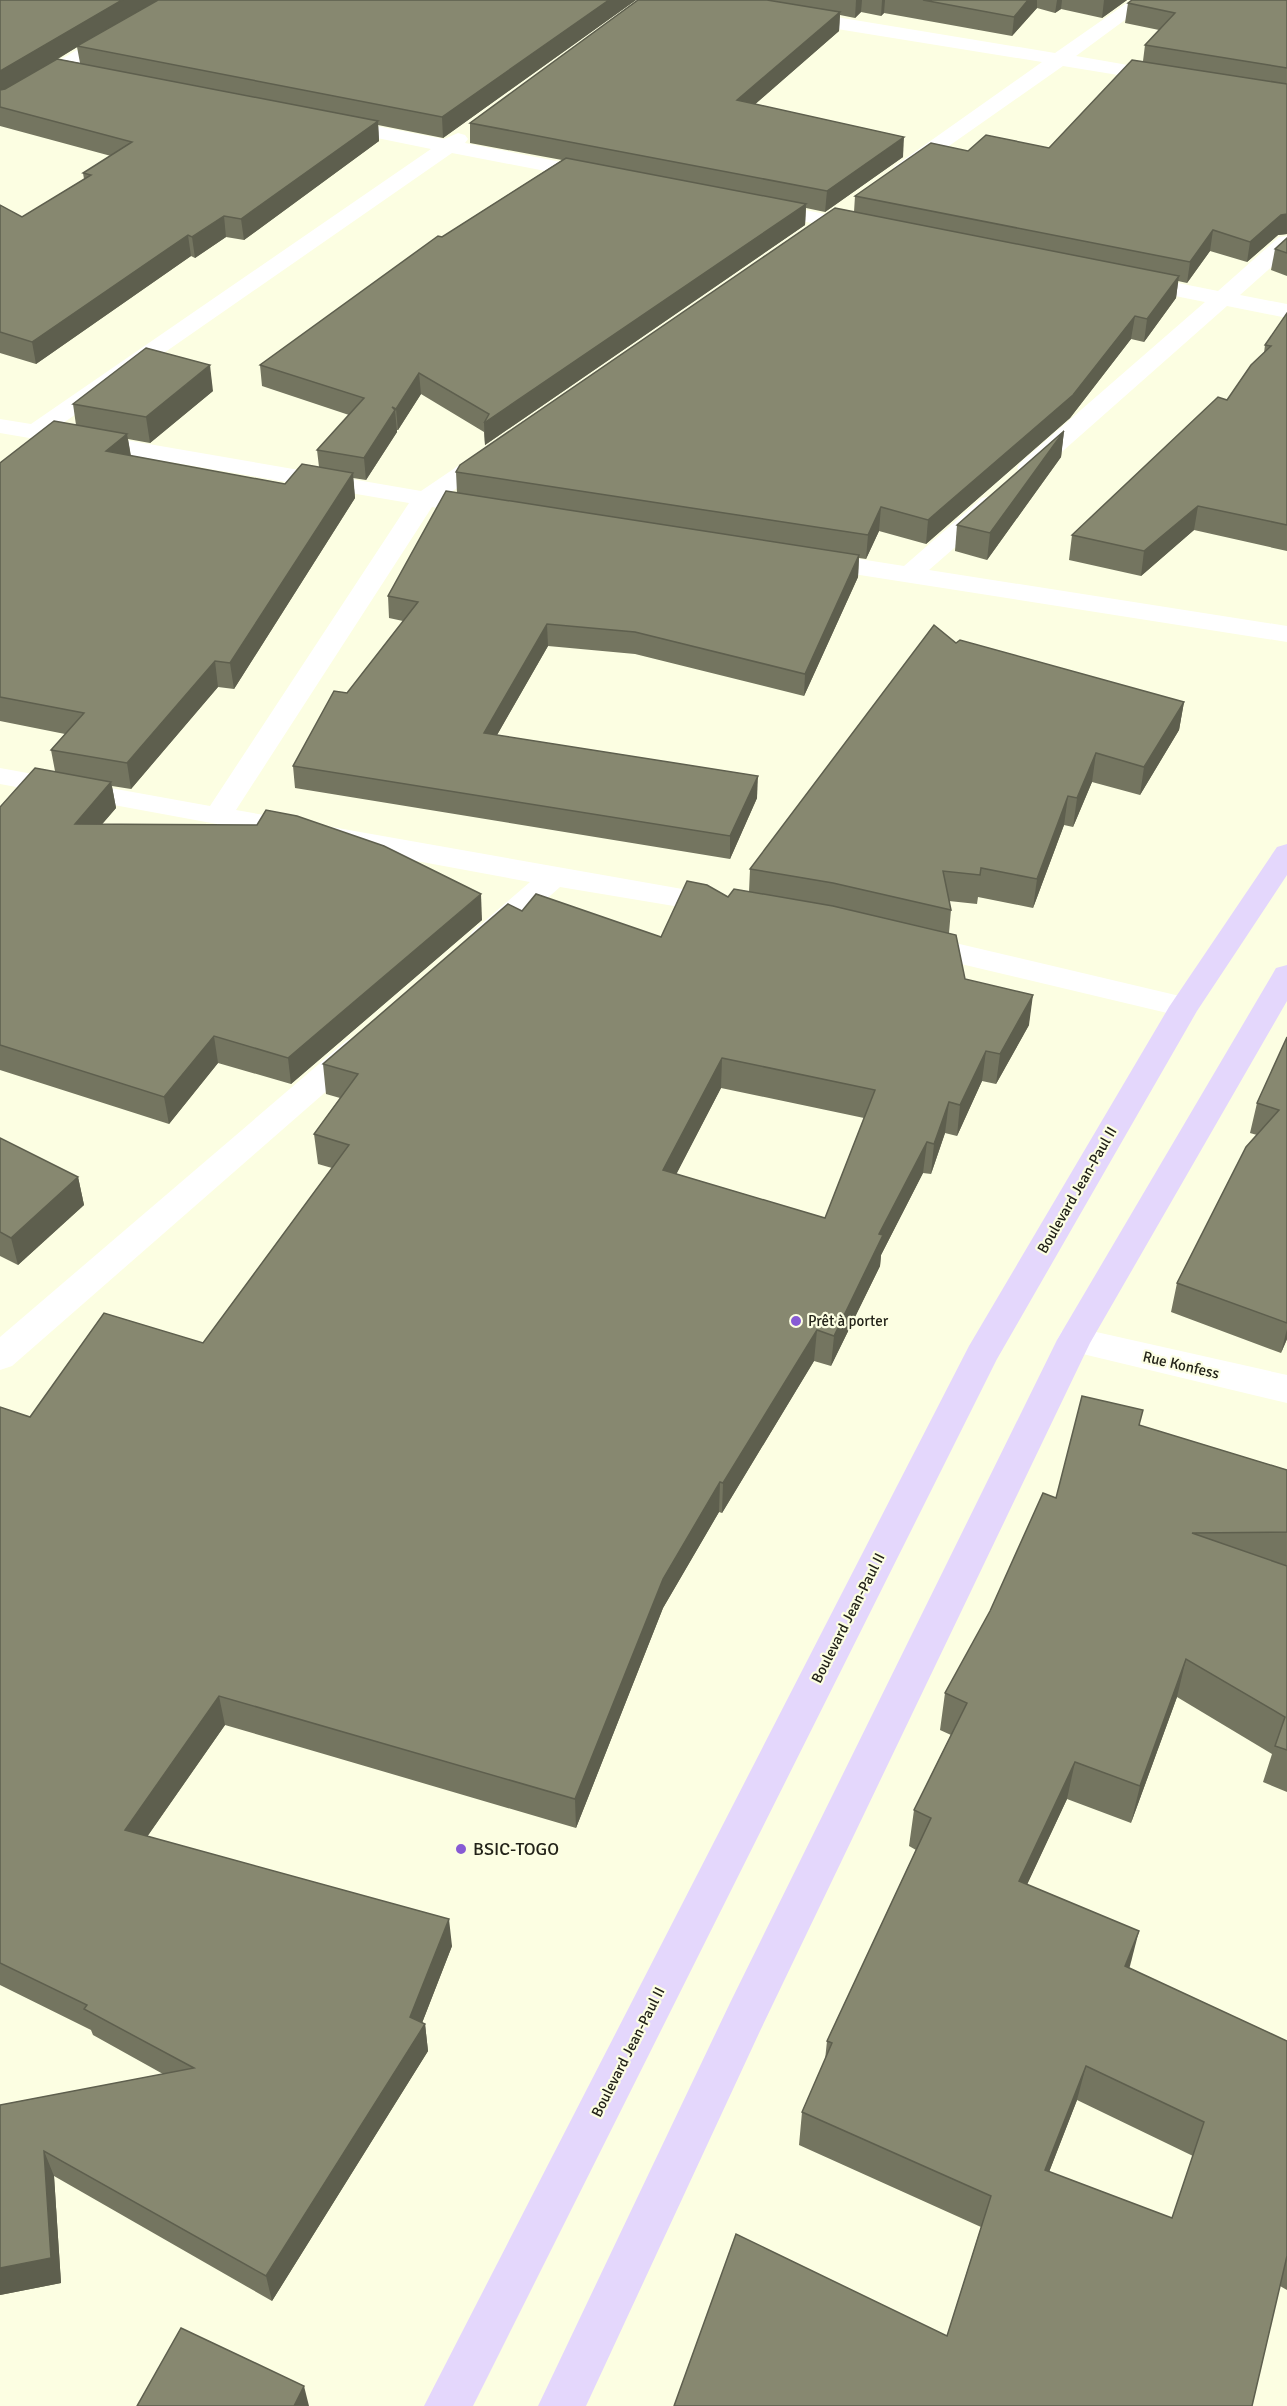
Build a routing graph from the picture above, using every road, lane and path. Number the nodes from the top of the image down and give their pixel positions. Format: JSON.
{"nodes":[{"id":1,"x":176,"y":0,"type":"edge"},
{"id":2,"x":1143,"y":0,"type":"edge"},
{"id":3,"x":779,"y":14,"type":"edge"},
{"id":4,"x":1057,"y":60,"type":"junction"},
{"id":5,"x":58,"y":70,"type":"junction"},
{"id":6,"x":81,"y":74,"type":"edge"},
{"id":7,"x":1184,"y":80,"type":"edge"},
{"id":8,"x":0,"y":103,"type":"edge"},
{"id":9,"x":310,"y":119,"type":"edge"},
{"id":10,"x":477,"y":125,"type":"edge"},
{"id":11,"x":448,"y":146,"type":"junction"},
{"id":12,"x":622,"y":180,"type":"edge"},
{"id":13,"x":886,"y":180,"type":"edge"},
{"id":14,"x":737,"y":203,"type":"edge"},
{"id":15,"x":849,"y":207,"type":"dead end"},
{"id":16,"x":830,"y":221,"type":"junction"},
{"id":17,"x":887,"y":232,"type":"edge"},
{"id":18,"x":810,"y":234,"type":"edge"},
{"id":19,"x":1287,"y":242,"type":"edge"},
{"id":20,"x":1118,"y":278,"type":"edge"},
{"id":21,"x":1222,"y":298,"type":"junction"},
{"id":22,"x":1287,"y":311,"type":"edge"},
{"id":23,"x":0,"y":426,"type":"edge"},
{"id":24,"x":35,"y":432,"type":"junction"},
{"id":25,"x":511,"y":440,"type":"edge"},
{"id":26,"x":424,"y":500,"type":"junction"},
{"id":27,"x":507,"y":512,"type":"edge"},
{"id":28,"x":791,"y":556,"type":"edge"},
{"id":29,"x":910,"y":574,"type":"junction"},
{"id":30,"x":1287,"y":634,"type":"edge"},
{"id":31,"x":0,"y":776,"type":"edge"},
{"id":32,"x":219,"y":814,"type":"junction"},
{"id":33,"x":1287,"y":853,"type":"edge"},
{"id":34,"x":554,"y":877,"type":"junction"},
{"id":35,"x":750,"y":910,"type":"edge"},
{"id":36,"x":888,"y":937,"type":"edge"},
{"id":37,"x":465,"y":954,"type":"edge"},
{"id":38,"x":1287,"y":975,"type":"edge"},
{"id":39,"x":1184,"y":1007,"type":"junction"},
{"id":40,"x":375,"y":1032,"type":"edge"},
{"id":41,"x":1074,"y":1340,"type":"junction"},
{"id":42,"x":0,"y":1357,"type":"edge"},
{"id":43,"x":1287,"y":1389,"type":"edge"},
{"id":44,"x":448,"y":2406,"type":"edge"},
{"id":45,"x":562,"y":2406,"type":"edge"}],
"edges":[{"from":1,"to":5,"type":"street"},
{"from":2,"to":4,"type":"street"},
{"from":3,"to":4,"type":"street"},
{"from":4,"to":7,"type":"street"},
{"from":4,"to":13,"type":"street"},
{"from":5,"to":6,"type":"street"},
{"from":5,"to":8,"type":"street"},
{"from":9,"to":11,"type":"street"},
{"from":10,"to":11,"type":"street"},
{"from":11,"to":12,"type":"street"},
{"from":11,"to":24,"type":"street"},
{"from":14,"to":16,"type":"street"},
{"from":15,"to":16,"type":"street"},
{"from":16,"to":17,"type":"street"},
{"from":16,"to":18,"type":"street"},
{"from":19,"to":21,"type":"street"},
{"from":20,"to":21,"type":"street"},
{"from":21,"to":22,"type":"street"},
{"from":21,"to":29,"type":"street"},
{"from":23,"to":24,"type":"street"},
{"from":24,"to":26,"type":"street"},
{"from":25,"to":26,"type":"street"},
{"from":26,"to":27,"type":"street"},
{"from":26,"to":32,"type":"street"},
{"from":28,"to":29,"type":"street"},
{"from":29,"to":30,"type":"street"},
{"from":31,"to":32,"type":"street"},
{"from":32,"to":34,"type":"street"},
{"from":33,"to":39,"type":"main road","name":"Boulevard Jean-Paul II"},
{"from":34,"to":35,"type":"street"},
{"from":34,"to":37,"type":"street"},
{"from":36,"to":39,"type":"street"},
{"from":38,"to":41,"type":"main road"},
{"from":39,"to":44,"type":"main road","name":"Boulevard Jean-Paul II"},
{"from":40,"to":42,"type":"street"},
{"from":41,"to":43,"type":"street","name":"Rue Konfess"},
{"from":41,"to":45,"type":"main road"}]}
